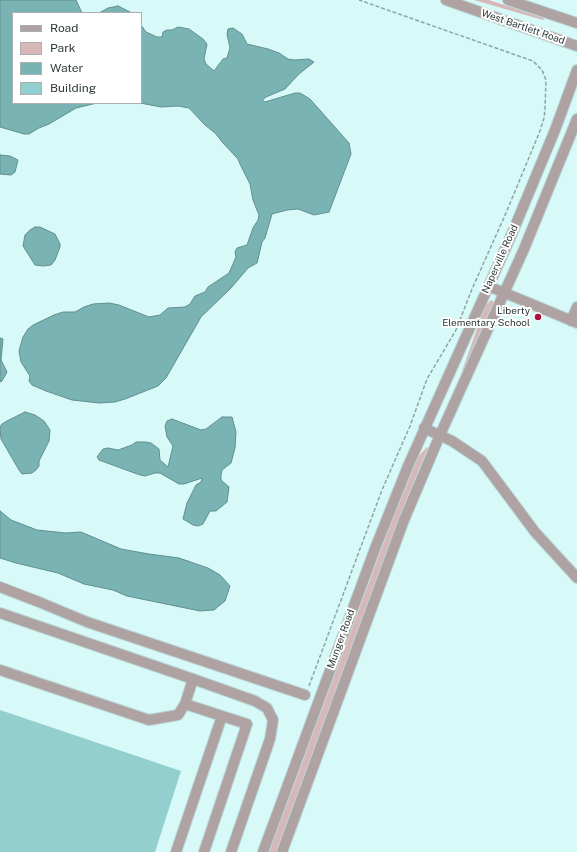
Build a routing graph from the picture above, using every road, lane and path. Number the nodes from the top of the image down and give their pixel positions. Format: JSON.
{"nodes":[{"id":1,"x":359,"y":0,"type":"edge"},
{"id":2,"x":446,"y":0,"type":"edge"},
{"id":3,"x":508,"y":0,"type":"edge"},
{"id":4,"x":577,"y":23,"type":"edge"},
{"id":5,"x":577,"y":46,"type":"edge"},
{"id":6,"x":577,"y":70,"type":"edge"},
{"id":7,"x":577,"y":119,"type":"edge"},
{"id":8,"x":488,"y":286,"type":"junction"},
{"id":9,"x":504,"y":293,"type":"junction"},
{"id":10,"x":577,"y":307,"type":"edge"},
{"id":11,"x":574,"y":322,"type":"edge"},
{"id":12,"x":424,"y":428,"type":"junction"},
{"id":13,"x":440,"y":435,"type":"junction"},
{"id":14,"x":577,"y":578,"type":"edge"},
{"id":15,"x":0,"y":588,"type":"edge"},
{"id":16,"x":0,"y":613,"type":"edge"},
{"id":17,"x":0,"y":670,"type":"edge"},
{"id":18,"x":193,"y":679,"type":"junction"},
{"id":19,"x":305,"y":695,"type":"joint"},
{"id":20,"x":185,"y":704,"type":"junction"},
{"id":21,"x":222,"y":716,"type":"junction"},
{"id":22,"x":176,"y":852,"type":"edge"},
{"id":23,"x":204,"y":852,"type":"edge"},
{"id":24,"x":232,"y":852,"type":"edge"},
{"id":25,"x":263,"y":852,"type":"edge"},
{"id":26,"x":282,"y":852,"type":"edge"}],
"edges":[{"from":1,"to":19,"type":"path"},
{"from":2,"to":5,"type":"street","name":"West Bartlett Road"},
{"from":3,"to":4,"type":"street","name":"West Bartlett Road"},
{"from":6,"to":8,"type":"street","name":"Naperville Road"},
{"from":7,"to":9,"type":"street","name":"Naperville Road"},
{"from":8,"to":9,"type":"street"},
{"from":8,"to":12,"type":"street","name":"Naperville Road"},
{"from":9,"to":11,"type":"street"},
{"from":9,"to":13,"type":"street","name":"Naperville Road"},
{"from":10,"to":11,"type":"street"},
{"from":12,"to":13,"type":"street"},
{"from":12,"to":25,"type":"street","name":"Munger Road"},
{"from":13,"to":14,"type":"street"},
{"from":13,"to":26,"type":"street","name":"Munger Road"},
{"from":15,"to":19,"type":"street"},
{"from":16,"to":18,"type":"street"},
{"from":17,"to":20,"type":"street"},
{"from":18,"to":20,"type":"street"},
{"from":18,"to":24,"type":"street"},
{"from":20,"to":21,"type":"street"},
{"from":21,"to":22,"type":"street"},
{"from":21,"to":23,"type":"street"}]}
